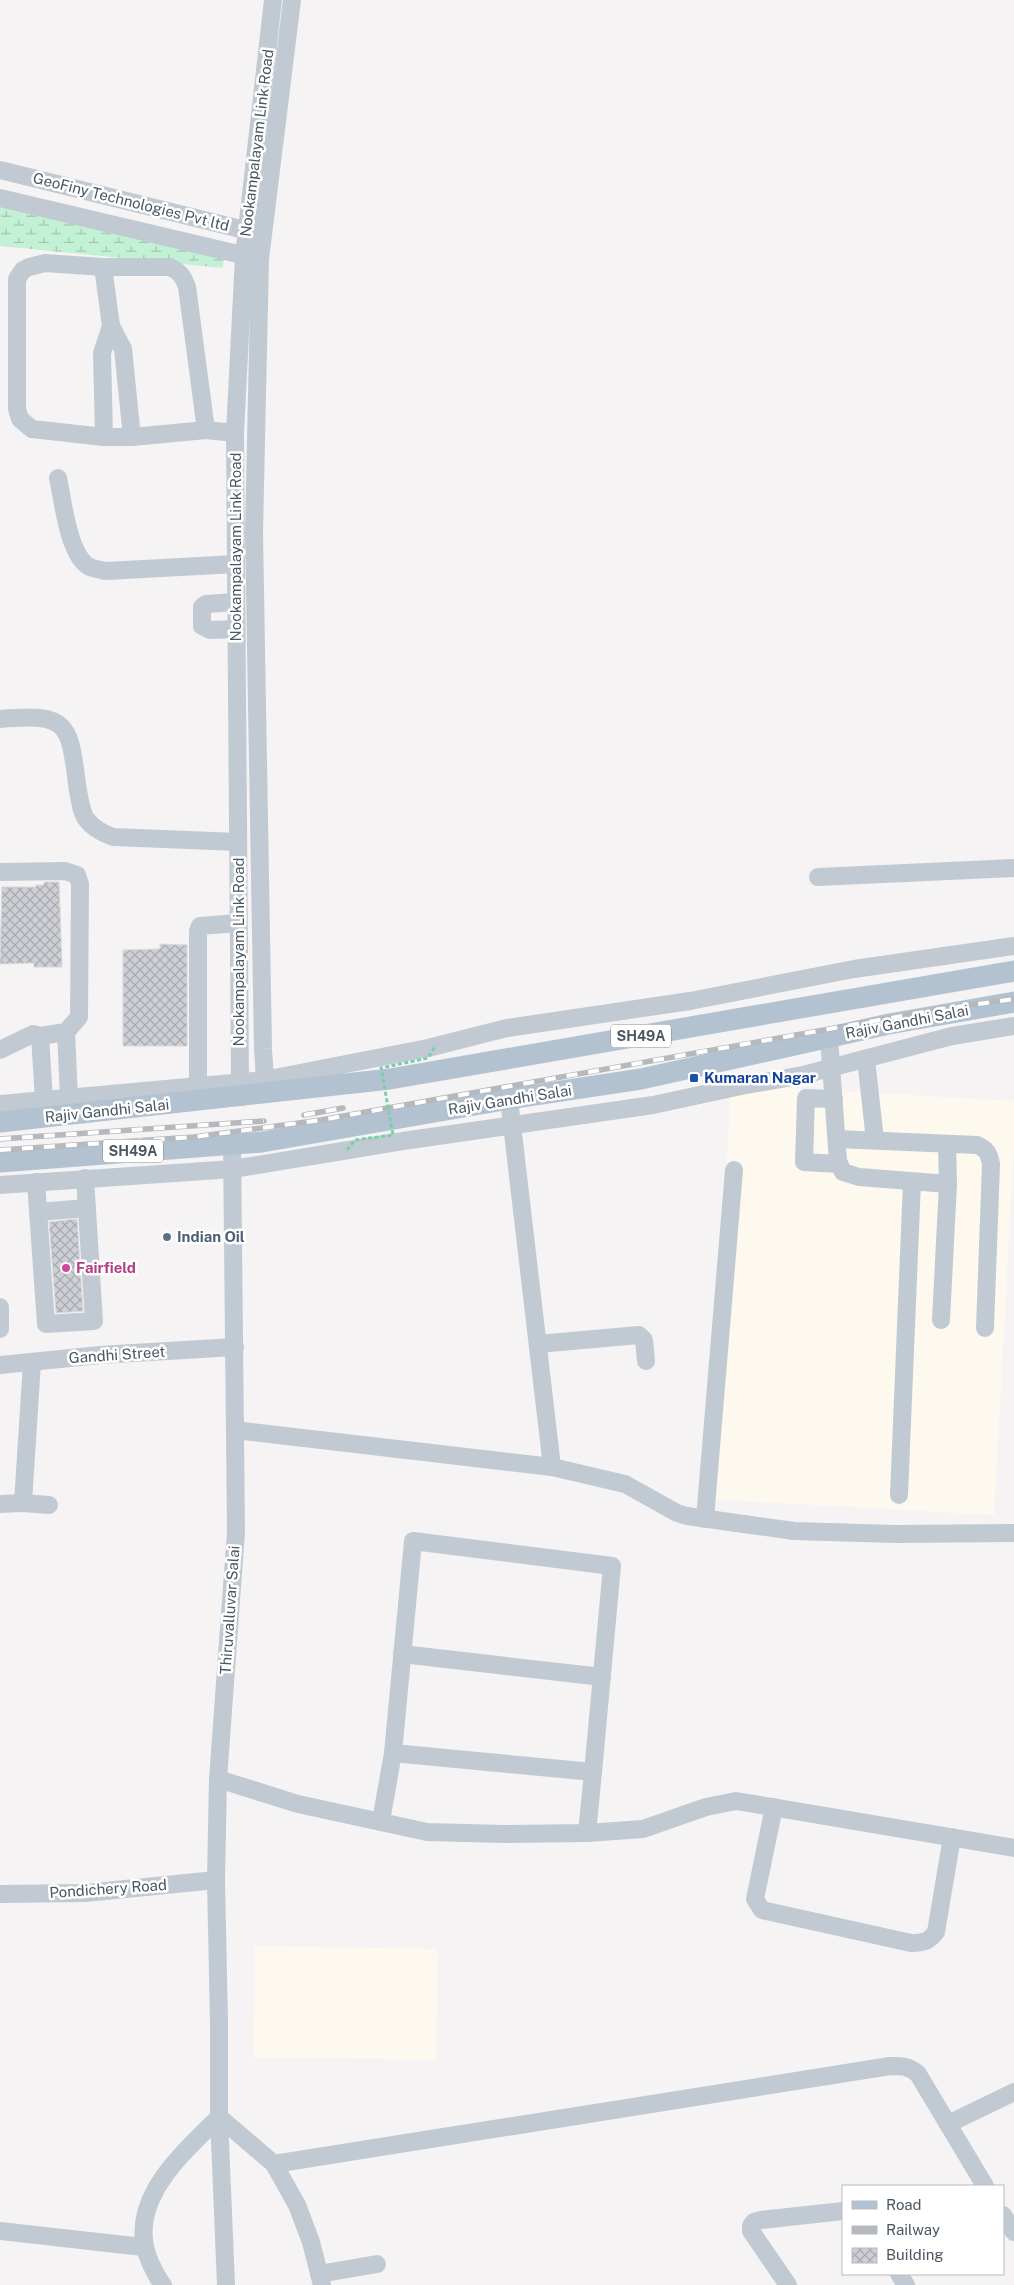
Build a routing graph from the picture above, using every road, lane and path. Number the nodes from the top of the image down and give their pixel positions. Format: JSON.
{"nodes":[{"id":1,"x":274,"y":0,"type":"edge"},
{"id":2,"x":292,"y":0,"type":"edge"},
{"id":3,"x":0,"y":170,"type":"edge"},
{"id":4,"x":0,"y":198,"type":"edge"},
{"id":5,"x":254,"y":233,"type":"junction"},
{"id":6,"x":252,"y":257,"type":"junction"},
{"id":7,"x":103,"y":267,"type":"junction"},
{"id":8,"x":111,"y":326,"type":"junction"},
{"id":9,"x":206,"y":430,"type":"junction"},
{"id":10,"x":235,"y":433,"type":"junction"},
{"id":11,"x":104,"y":437,"type":"junction"},
{"id":12,"x":132,"y":437,"type":"junction"},
{"id":13,"x":58,"y":478,"type":"dead end"},
{"id":14,"x":236,"y":564,"type":"junction"},
{"id":15,"x":236,"y":602,"type":"junction"},
{"id":16,"x":236,"y":629,"type":"junction"},
{"id":17,"x":0,"y":719,"type":"edge"},
{"id":18,"x":238,"y":842,"type":"junction"},
{"id":19,"x":1014,"y":868,"type":"edge"},
{"id":20,"x":0,"y":872,"type":"edge"},
{"id":21,"x":818,"y":876,"type":"dead end"},
{"id":22,"x":238,"y":923,"type":"junction"},
{"id":23,"x":1014,"y":946,"type":"edge"},
{"id":24,"x":1014,"y":971,"type":"edge"},
{"id":25,"x":968,"y":979,"type":"junction"},
{"id":26,"x":1014,"y":1002,"type":"edge"},
{"id":27,"x":974,"y":1009,"type":"junction"},
{"id":28,"x":1014,"y":1026,"type":"edge"},
{"id":29,"x":66,"y":1032,"type":"junction"},
{"id":30,"x":40,"y":1036,"type":"junction"},
{"id":31,"x":829,"y":1038,"type":"junction"},
{"id":32,"x":436,"y":1046,"type":"junction"},
{"id":33,"x":0,"y":1050,"type":"edge"},
{"id":34,"x":866,"y":1059,"type":"junction"},
{"id":35,"x":831,"y":1067,"type":"junction"},
{"id":36,"x":198,"y":1086,"type":"junction"},
{"id":37,"x":265,"y":1087,"type":"junction"},
{"id":38,"x":241,"y":1089,"type":"junction"},
{"id":39,"x":70,"y":1098,"type":"junction"},
{"id":40,"x":509,"y":1099,"type":"junction"},
{"id":41,"x":834,"y":1099,"type":"junction"},
{"id":42,"x":44,"y":1100,"type":"junction"},
{"id":43,"x":0,"y":1104,"type":"edge"},
{"id":44,"x":0,"y":1122,"type":"edge"},
{"id":45,"x":514,"y":1125,"type":"junction"},
{"id":46,"x":837,"y":1139,"type":"junction"},
{"id":47,"x":875,"y":1140,"type":"junction"},
{"id":48,"x":232,"y":1144,"type":"junction"},
{"id":49,"x":947,"y":1144,"type":"junction"},
{"id":50,"x":347,"y":1150,"type":"junction"},
{"id":51,"x":0,"y":1162,"type":"edge"},
{"id":52,"x":839,"y":1164,"type":"junction"},
{"id":53,"x":234,"y":1169,"type":"junction"},
{"id":54,"x":734,"y":1170,"type":"dead end"},
{"id":55,"x":85,"y":1178,"type":"junction"},
{"id":56,"x":36,"y":1182,"type":"junction"},
{"id":57,"x":912,"y":1182,"type":"junction"},
{"id":58,"x":948,"y":1184,"type":"junction"},
{"id":59,"x":0,"y":1185,"type":"edge"},
{"id":60,"x":87,"y":1208,"type":"junction"},
{"id":61,"x":38,"y":1212,"type":"junction"},
{"id":62,"x":0,"y":1307,"type":"edge"},
{"id":63,"x":941,"y":1320,"type":"dead end"},
{"id":64,"x":985,"y":1328,"type":"dead end"},
{"id":65,"x":0,"y":1329,"type":"edge"},
{"id":66,"x":538,"y":1344,"type":"junction"},
{"id":67,"x":235,"y":1347,"type":"junction"},
{"id":68,"x":646,"y":1361,"type":"dead end"},
{"id":69,"x":32,"y":1362,"type":"junction"},
{"id":70,"x":0,"y":1366,"type":"edge"},
{"id":71,"x":235,"y":1430,"type":"junction"},
{"id":72,"x":552,"y":1467,"type":"junction"},
{"id":73,"x":899,"y":1495,"type":"dead end"},
{"id":74,"x":23,"y":1503,"type":"junction"},
{"id":75,"x":0,"y":1504,"type":"edge"},
{"id":76,"x":49,"y":1505,"type":"dead end"},
{"id":77,"x":705,"y":1519,"type":"junction"},
{"id":78,"x":1014,"y":1532,"type":"edge"},
{"id":79,"x":402,"y":1654,"type":"junction"},
{"id":80,"x":602,"y":1677,"type":"junction"},
{"id":81,"x":393,"y":1753,"type":"junction"},
{"id":82,"x":593,"y":1772,"type":"junction"},
{"id":83,"x":218,"y":1779,"type":"junction"},
{"id":84,"x":774,"y":1807,"type":"junction"},
{"id":85,"x":381,"y":1821,"type":"junction"},
{"id":86,"x":587,"y":1833,"type":"junction"},
{"id":87,"x":952,"y":1837,"type":"junction"},
{"id":88,"x":1014,"y":1848,"type":"edge"},
{"id":89,"x":216,"y":1880,"type":"junction"},
{"id":90,"x":0,"y":1894,"type":"edge"},
{"id":91,"x":1014,"y":2092,"type":"edge"},
{"id":92,"x":219,"y":2118,"type":"junction"},
{"id":93,"x":948,"y":2124,"type":"junction"},
{"id":94,"x":274,"y":2164,"type":"junction"},
{"id":95,"x":984,"y":2185,"type":"edge"},
{"id":96,"x":842,"y":2211,"type":"edge"},
{"id":97,"x":1004,"y":2217,"type":"edge"},
{"id":98,"x":0,"y":2231,"type":"edge"},
{"id":99,"x":1014,"y":2232,"type":"edge"},
{"id":100,"x":143,"y":2247,"type":"junction"},
{"id":101,"x":376,"y":2264,"type":"dead end"},
{"id":102,"x":321,"y":2280,"type":"edge"},
{"id":103,"x":163,"y":2285,"type":"edge"},
{"id":104,"x":226,"y":2285,"type":"edge"},
{"id":105,"x":788,"y":2285,"type":"edge"}],
"edges":[{"from":1,"to":5,"type":"street","name":"Nookampalayam Link Road"},
{"from":2,"to":5,"type":"street","name":"Nookampalayam Link Road"},
{"from":3,"to":5,"type":"street","name":"GeoFiny Technologies Pvt ltd"},
{"from":4,"to":6,"type":"street","name":"GeoFiny Technologies Pvt ltd"},
{"from":5,"to":6,"type":"street","name":"Nookampalayam Link Road"},
{"from":6,"to":10,"type":"street","name":"Nookampalayam Link Road"},
{"from":6,"to":37,"type":"street","name":"Nookampalayam Link Road"},
{"from":7,"to":8,"type":"street"},
{"from":7,"to":9,"type":"street"},
{"from":7,"to":11,"type":"street"},
{"from":8,"to":11,"type":"street"},
{"from":8,"to":12,"type":"street"},
{"from":9,"to":10,"type":"street"},
{"from":9,"to":12,"type":"street"},
{"from":10,"to":14,"type":"street","name":"Nookampalayam Link Road"},
{"from":11,"to":12,"type":"street"},
{"from":13,"to":14,"type":"street"},
{"from":14,"to":15,"type":"street","name":"Nookampalayam Link Road"},
{"from":15,"to":16,"type":"street","name":"Nookampalayam Link Road"},
{"from":15,"to":16,"type":"street"},
{"from":16,"to":18,"type":"street","name":"Nookampalayam Link Road"},
{"from":17,"to":18,"type":"street"},
{"from":18,"to":22,"type":"street","name":"Nookampalayam Link Road"},
{"from":19,"to":21,"type":"street"},
{"from":20,"to":29,"type":"street"},
{"from":22,"to":36,"type":"street"},
{"from":22,"to":38,"type":"street","name":"Nookampalayam Link Road"},
{"from":23,"to":32,"type":"street"},
{"from":24,"to":25,"type":"main road","name":"Rajiv Gandhi Salai","number":"SH49A"},
{"from":25,"to":27,"type":"main road"},
{"from":25,"to":37,"type":"main road","name":"Rajiv Gandhi Salai","number":"SH49A"},
{"from":26,"to":27,"type":"main road","name":"Rajiv Gandhi Salai","number":"SH49A"},
{"from":27,"to":31,"type":"main road","name":"Rajiv Gandhi Salai","number":"SH49A"},
{"from":28,"to":34,"type":"street"},
{"from":29,"to":30,"type":"street"},
{"from":29,"to":39,"type":"street"},
{"from":30,"to":33,"type":"street"},
{"from":30,"to":42,"type":"street"},
{"from":31,"to":35,"type":"street"},
{"from":31,"to":40,"type":"main road","name":"Rajiv Gandhi Salai","number":"SH49A"},
{"from":32,"to":37,"type":"street"},
{"from":32,"to":50,"type":"path","bridge":true},
{"from":34,"to":35,"type":"street"},
{"from":34,"to":47,"type":"street"},
{"from":35,"to":41,"type":"street"},
{"from":35,"to":45,"type":"street"},
{"from":36,"to":38,"type":"street"},
{"from":36,"to":39,"type":"street"},
{"from":37,"to":38,"type":"main road","name":"Rajiv Gandhi Salai","number":"SH49A"},
{"from":38,"to":44,"type":"main road","name":"Rajiv Gandhi Salai","number":"SH49A"},
{"from":39,"to":42,"type":"street"},
{"from":40,"to":45,"type":"street"},
{"from":40,"to":48,"type":"main road","name":"Rajiv Gandhi Salai","number":"SH49A"},
{"from":41,"to":46,"type":"street"},
{"from":41,"to":52,"type":"street"},
{"from":42,"to":43,"type":"street"},
{"from":45,"to":50,"type":"street"},
{"from":45,"to":66,"type":"street"},
{"from":46,"to":47,"type":"street"},
{"from":46,"to":52,"type":"street"},
{"from":47,"to":49,"type":"street"},
{"from":48,"to":51,"type":"main road","name":"Rajiv Gandhi Salai","number":"SH49A"},
{"from":48,"to":53,"type":"street","name":"Thiruvalluvar Salai"},
{"from":49,"to":58,"type":"street"},
{"from":49,"to":64,"type":"street"},
{"from":50,"to":53,"type":"street"},
{"from":52,"to":57,"type":"street"},
{"from":53,"to":55,"type":"street"},
{"from":53,"to":67,"type":"street","name":"Thiruvalluvar Salai"},
{"from":54,"to":77,"type":"street"},
{"from":55,"to":56,"type":"street"},
{"from":55,"to":60,"type":"street"},
{"from":56,"to":59,"type":"street"},
{"from":56,"to":61,"type":"street"},
{"from":57,"to":58,"type":"street"},
{"from":57,"to":73,"type":"street"},
{"from":58,"to":63,"type":"street"},
{"from":60,"to":61,"type":"street"},
{"from":60,"to":61,"type":"street"},
{"from":62,"to":65,"type":"street"},
{"from":66,"to":68,"type":"street"},
{"from":66,"to":72,"type":"street"},
{"from":67,"to":69,"type":"street","name":"Gandhi Street"},
{"from":67,"to":71,"type":"street","name":"Thiruvalluvar Salai"},
{"from":69,"to":70,"type":"street","name":"Gandhi Street"},
{"from":69,"to":74,"type":"street"},
{"from":71,"to":72,"type":"street"},
{"from":71,"to":83,"type":"street","name":"Thiruvalluvar Salai"},
{"from":72,"to":77,"type":"street"},
{"from":74,"to":75,"type":"street"},
{"from":74,"to":76,"type":"street"},
{"from":77,"to":78,"type":"street"},
{"from":79,"to":80,"type":"street"},
{"from":79,"to":80,"type":"street"},
{"from":79,"to":81,"type":"street"},
{"from":80,"to":82,"type":"street"},
{"from":81,"to":82,"type":"street"},
{"from":81,"to":85,"type":"street"},
{"from":82,"to":86,"type":"street"},
{"from":83,"to":85,"type":"street"},
{"from":83,"to":89,"type":"street","name":"Thiruvalluvar Salai"},
{"from":84,"to":86,"type":"street"},
{"from":84,"to":87,"type":"street"},
{"from":84,"to":87,"type":"street"},
{"from":85,"to":86,"type":"street"},
{"from":87,"to":88,"type":"street"},
{"from":89,"to":90,"type":"street","name":"Pondichery Road"},
{"from":89,"to":92,"type":"street","name":"Thiruvalluvar Salai"},
{"from":91,"to":93,"type":"street"},
{"from":92,"to":94,"type":"street"},
{"from":92,"to":100,"type":"street"},
{"from":92,"to":104,"type":"street","name":"Thiruvalluvar Salai"},
{"from":93,"to":94,"type":"street"},
{"from":93,"to":95,"type":"street"},
{"from":94,"to":102,"type":"street"},
{"from":96,"to":105,"type":"street"},
{"from":97,"to":99,"type":"street"},
{"from":98,"to":100,"type":"street"},
{"from":100,"to":103,"type":"street"},
{"from":101,"to":102,"type":"street"}]}
